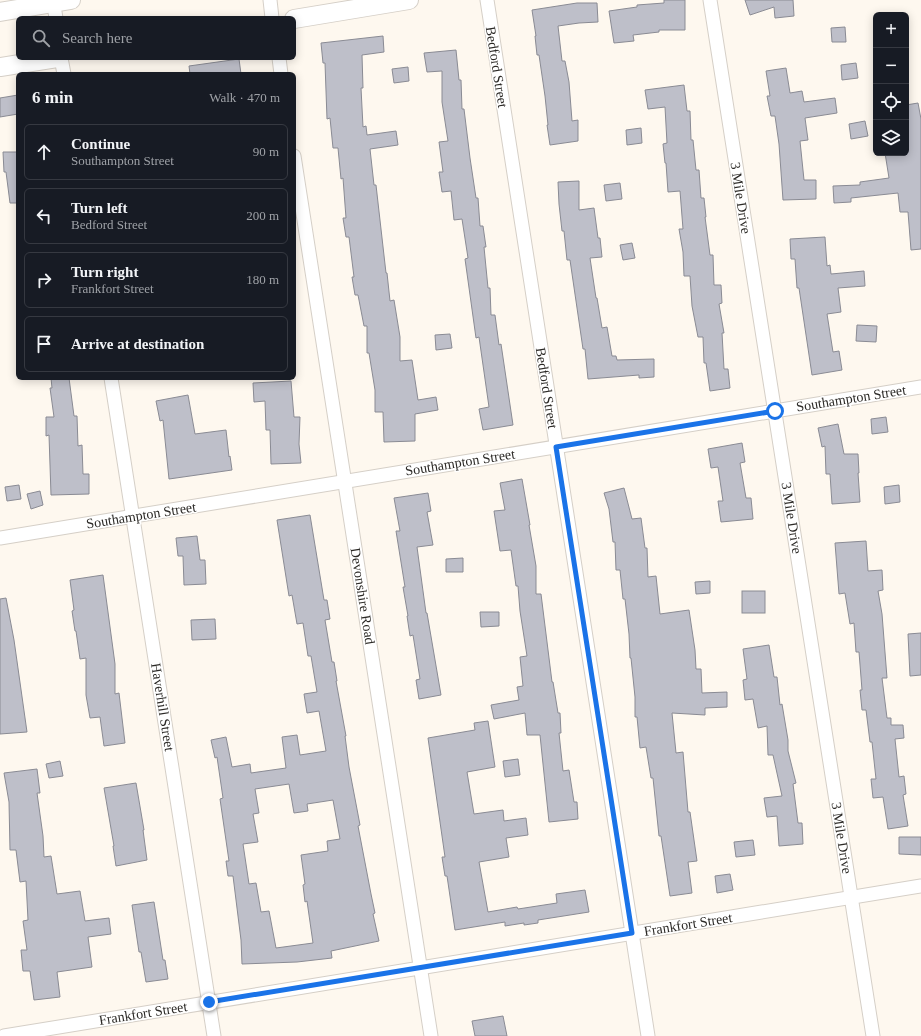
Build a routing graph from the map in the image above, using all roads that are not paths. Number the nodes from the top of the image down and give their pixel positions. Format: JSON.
{"nodes":[{"id":1,"x":71,"y":0,"type":"edge"},
{"id":2,"x":270,"y":0,"type":"edge"},
{"id":3,"x":409,"y":0,"type":"edge"},
{"id":4,"x":487,"y":0,"type":"edge"},
{"id":5,"x":710,"y":0,"type":"edge"},
{"id":6,"x":54,"y":7,"type":"edge"},
{"id":7,"x":0,"y":12,"type":"edge"},
{"id":8,"x":272,"y":16,"type":"edge"},
{"id":9,"x":296,"y":19,"type":"edge"},
{"id":10,"x":44,"y":60,"type":"edge"},
{"id":11,"x":61,"y":60,"type":"edge"},
{"id":12,"x":279,"y":60,"type":"edge"},
{"id":13,"x":0,"y":67,"type":"edge"},
{"id":14,"x":64,"y":72,"type":"edge"},
{"id":15,"x":281,"y":72,"type":"edge"},
{"id":16,"x":296,"y":169,"type":"edge"},
{"id":17,"x":111,"y":380,"type":"edge"},
{"id":18,"x":921,"y":387,"type":"edge"},
{"id":19,"x":775,"y":411,"type":"junction"},
{"id":20,"x":556,"y":447,"type":"junction"},
{"id":21,"x":345,"y":481,"type":"junction"},
{"id":22,"x":133,"y":516,"type":"junction"},
{"id":23,"x":0,"y":538,"type":"edge"},
{"id":24,"x":921,"y":886,"type":"edge"},
{"id":25,"x":851,"y":897,"type":"junction"},
{"id":26,"x":632,"y":933,"type":"junction"},
{"id":27,"x":420,"y":967,"type":"junction"},
{"id":28,"x":209,"y":1002,"type":"junction"},
{"id":29,"x":4,"y":1036,"type":"edge"},
{"id":30,"x":214,"y":1036,"type":"edge"},
{"id":31,"x":431,"y":1036,"type":"edge"},
{"id":32,"x":648,"y":1036,"type":"edge"},
{"id":33,"x":872,"y":1036,"type":"edge"}],
"edges":[{"from":1,"to":6,"type":"street"},
{"from":2,"to":8,"type":"street"},
{"from":3,"to":9,"type":"street"},
{"from":4,"to":20,"type":"street","name":"Bedford Street"},
{"from":5,"to":19,"type":"street","name":"3 Mile Drive"},
{"from":6,"to":7,"type":"street"},
{"from":10,"to":13,"type":"street"},
{"from":11,"to":14,"type":"street"},
{"from":12,"to":15,"type":"street"},
{"from":16,"to":21,"type":"street","name":"Devonshire Road"},
{"from":17,"to":22,"type":"street","name":"Haverhill Street"},
{"from":18,"to":19,"type":"street","name":"Southampton Street"},
{"from":19,"to":20,"type":"street","name":"Southampton Street"},
{"from":19,"to":25,"type":"street","name":"3 Mile Drive"},
{"from":20,"to":21,"type":"street","name":"Southampton Street"},
{"from":20,"to":26,"type":"street","name":"Bedford Street"},
{"from":21,"to":22,"type":"street","name":"Southampton Street"},
{"from":21,"to":27,"type":"street","name":"Devonshire Road"},
{"from":22,"to":23,"type":"street","name":"Southampton Street"},
{"from":22,"to":28,"type":"street","name":"Haverhill Street"},
{"from":24,"to":25,"type":"street","name":"Frankfort Street"},
{"from":25,"to":26,"type":"street","name":"Frankfort Street"},
{"from":25,"to":33,"type":"street","name":"3 Mile Drive"},
{"from":26,"to":27,"type":"street","name":"Frankfort Street"},
{"from":26,"to":32,"type":"street","name":"Bedford Street"},
{"from":27,"to":28,"type":"street","name":"Frankfort Street"},
{"from":27,"to":31,"type":"street","name":"Devonshire Road"},
{"from":28,"to":29,"type":"street","name":"Frankfort Street"},
{"from":28,"to":30,"type":"street","name":"Haverhill Street"}]}
